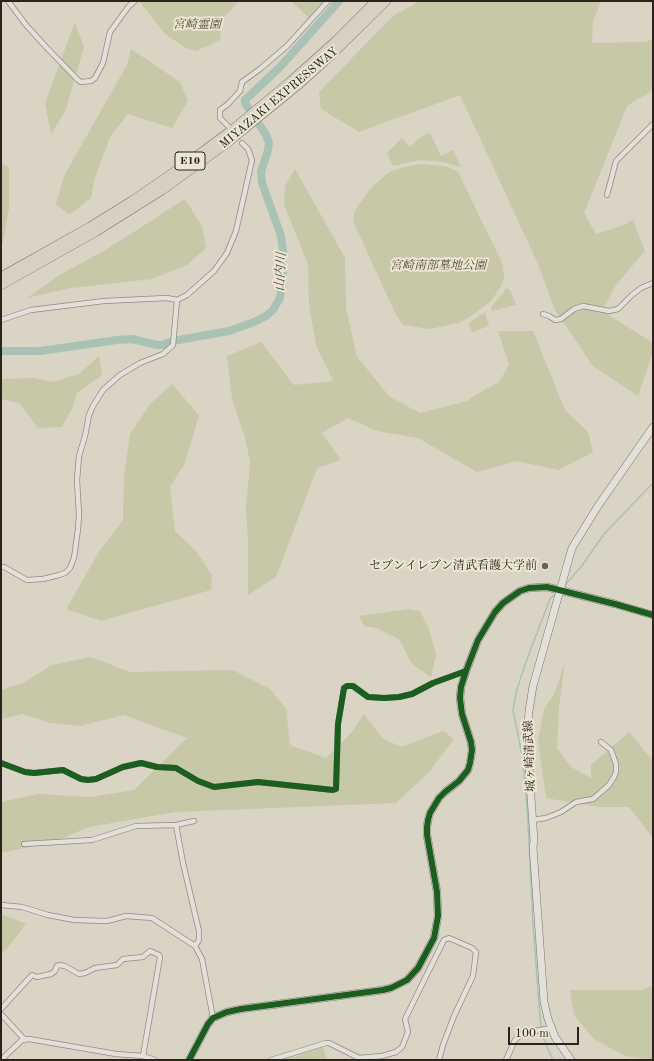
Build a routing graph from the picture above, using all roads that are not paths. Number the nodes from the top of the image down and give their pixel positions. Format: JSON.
{"nodes":[{"id":1,"x":8,"y":1,"type":"edge"},
{"id":2,"x":135,"y":1,"type":"edge"},
{"id":3,"x":328,"y":1,"type":"edge"},
{"id":4,"x":372,"y":1,"type":"edge"},
{"id":5,"x":376,"y":1,"type":"edge"},
{"id":6,"x":386,"y":1,"type":"edge"},
{"id":7,"x":394,"y":1,"type":"edge"},
{"id":8,"x":360,"y":18,"type":"junction"},
{"id":9,"x":330,"y":56,"type":"junction"},
{"id":10,"x":653,"y":124,"type":"edge"},
{"id":11,"x":228,"y":126,"type":"dead end"},
{"id":12,"x":242,"y":143,"type":"dead end"},
{"id":13,"x":607,"y":195,"type":"dead end"},
{"id":14,"x":1,"y":277,"type":"edge"},
{"id":15,"x":653,"y":283,"type":"edge"},
{"id":16,"x":1,"y":285,"type":"edge"},
{"id":17,"x":177,"y":300,"type":"junction"},
{"id":18,"x":543,"y":314,"type":"dead end"},
{"id":19,"x":1,"y":320,"type":"edge"},
{"id":20,"x":653,"y":427,"type":"edge"},
{"id":21,"x":1,"y":567,"type":"edge"},
{"id":22,"x":560,"y":588,"type":"junction"},
{"id":23,"x":653,"y":615,"type":"edge"},
{"id":24,"x":466,"y":671,"type":"junction"},
{"id":25,"x":601,"y":742,"type":"dead end"},
{"id":26,"x":1,"y":763,"type":"edge"},
{"id":27,"x":532,"y":820,"type":"junction"},
{"id":28,"x":194,"y":822,"type":"dead end"},
{"id":29,"x":176,"y":825,"type":"junction"},
{"id":30,"x":24,"y":844,"type":"dead end"},
{"id":31,"x":1,"y":905,"type":"edge"},
{"id":32,"x":196,"y":946,"type":"junction"},
{"id":33,"x":1,"y":1009,"type":"edge"},
{"id":34,"x":1,"y":1014,"type":"edge"},
{"id":35,"x":213,"y":1018,"type":"junction"},
{"id":36,"x":551,"y":1028,"type":"junction"},
{"id":37,"x":25,"y":1040,"type":"junction"},
{"id":38,"x":143,"y":1056,"type":"junction"},
{"id":39,"x":1,"y":1060,"type":"edge"},
{"id":40,"x":155,"y":1060,"type":"edge"},
{"id":41,"x":189,"y":1060,"type":"edge"},
{"id":42,"x":271,"y":1060,"type":"edge"},
{"id":43,"x":439,"y":1060,"type":"edge"},
{"id":44,"x":506,"y":1060,"type":"edge"},
{"id":45,"x":571,"y":1060,"type":"edge"}],
"edges":[{"from":1,"to":2,"type":"street"},
{"from":3,"to":11,"type":"street"},
{"from":4,"to":8,"type":"highway"},
{"from":5,"to":8,"type":"highway","name":"MIYAZAKI EXPRESSWAY","number":"E10"},
{"from":6,"to":9,"type":"highway","name":"MIYAZAKI EXPRESSWAY","number":"E10"},
{"from":7,"to":9,"type":"highway"},
{"from":8,"to":14,"type":"highway","name":"MIYAZAKI EXPRESSWAY","number":"E10"},
{"from":9,"to":16,"type":"highway","name":"MIYAZAKI EXPRESSWAY","number":"E10"},
{"from":10,"to":13,"type":"street"},
{"from":12,"to":17,"type":"street"},
{"from":15,"to":18,"type":"street"},
{"from":17,"to":19,"type":"street"},
{"from":17,"to":21,"type":"street"},
{"from":20,"to":22,"type":"street","name":"城ヶ崎清武線"},
{"from":22,"to":23,"type":"street"},
{"from":22,"to":24,"type":"street"},
{"from":22,"to":27,"type":"street","name":"城ヶ崎清武線"},
{"from":24,"to":26,"type":"street"},
{"from":24,"to":35,"type":"street"},
{"from":25,"to":27,"type":"street"},
{"from":27,"to":36,"type":"street","name":"城ヶ崎清武線"},
{"from":28,"to":29,"type":"street"},
{"from":29,"to":30,"type":"street"},
{"from":29,"to":32,"type":"street"},
{"from":31,"to":32,"type":"street"},
{"from":32,"to":35,"type":"street"},
{"from":33,"to":38,"type":"street"},
{"from":34,"to":37,"type":"street"},
{"from":35,"to":41,"type":"street"},
{"from":36,"to":44,"type":"street"},
{"from":36,"to":45,"type":"street","name":"城ヶ崎清武線"},
{"from":37,"to":38,"type":"street"},
{"from":37,"to":39,"type":"street"},
{"from":38,"to":40,"type":"street"},
{"from":42,"to":43,"type":"street"}]}
